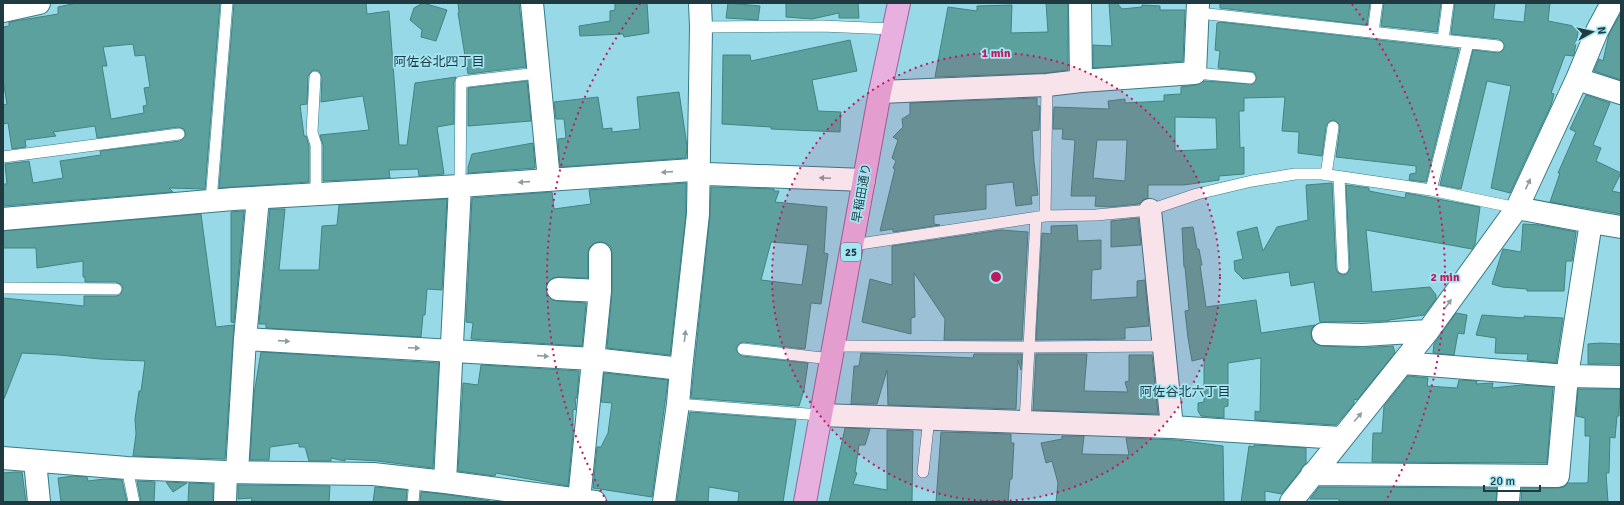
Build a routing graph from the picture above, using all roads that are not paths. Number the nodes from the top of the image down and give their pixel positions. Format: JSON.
{"nodes":[{"id":1,"x":39,"y":3,"type":"edge"},
{"id":2,"x":227,"y":3,"type":"edge"},
{"id":3,"x":532,"y":3,"type":"edge"},
{"id":4,"x":700,"y":3,"type":"edge"},
{"id":5,"x":899,"y":3,"type":"edge"},
{"id":6,"x":1080,"y":3,"type":"edge"},
{"id":7,"x":1377,"y":3,"type":"edge"},
{"id":8,"x":1448,"y":3,"type":"edge"},
{"id":9,"x":1612,"y":3,"type":"edge"},
{"id":10,"x":1199,"y":8,"type":"edge"},
{"id":11,"x":3,"y":11,"type":"edge"},
{"id":12,"x":701,"y":27,"type":"junction"},
{"id":13,"x":892,"y":29,"type":"junction"},
{"id":14,"x":1373,"y":32,"type":"junction"},
{"id":15,"x":1443,"y":40,"type":"junction"},
{"id":16,"x":1468,"y":43,"type":"junction"},
{"id":17,"x":1498,"y":46,"type":"dead end"},
{"id":18,"x":538,"y":73,"type":"junction"},
{"id":19,"x":1195,"y":73,"type":"junction"},
{"id":20,"x":315,"y":77,"type":"dead end"},
{"id":21,"x":1250,"y":78,"type":"dead end"},
{"id":22,"x":1577,"y":79,"type":"junction"},
{"id":23,"x":1081,"y":81,"type":"junction"},
{"id":24,"x":1047,"y":85,"type":"junction"},
{"id":25,"x":880,"y":92,"type":"junction"},
{"id":26,"x":1621,"y":93,"type":"edge"},
{"id":27,"x":1333,"y":128,"type":"dead end"},
{"id":28,"x":179,"y":134,"type":"dead end"},
{"id":29,"x":3,"y":157,"type":"edge"},
{"id":30,"x":699,"y":172,"type":"junction"},
{"id":31,"x":1326,"y":175,"type":"junction"},
{"id":32,"x":1339,"y":177,"type":"junction"},
{"id":33,"x":549,"y":180,"type":"junction"},
{"id":34,"x":864,"y":180,"type":"junction"},
{"id":35,"x":460,"y":186,"type":"junction"},
{"id":36,"x":1430,"y":190,"type":"junction"},
{"id":37,"x":316,"y":194,"type":"junction"},
{"id":38,"x":258,"y":198,"type":"junction"},
{"id":39,"x":211,"y":201,"type":"junction"},
{"id":40,"x":1517,"y":208,"type":"junction"},
{"id":41,"x":1150,"y":210,"type":"junction"},
{"id":42,"x":1041,"y":216,"type":"junction"},
{"id":43,"x":3,"y":219,"type":"edge"},
{"id":44,"x":1591,"y":222,"type":"junction"},
{"id":45,"x":1621,"y":228,"type":"edge"},
{"id":46,"x":853,"y":245,"type":"junction"},
{"id":47,"x":600,"y":254,"type":"dead end"},
{"id":48,"x":1343,"y":268,"type":"dead end"},
{"id":49,"x":3,"y":288,"type":"edge"},
{"id":50,"x":116,"y":289,"type":"dead end"},
{"id":51,"x":558,"y":289,"type":"dead end"},
{"id":52,"x":600,"y":291,"type":"junction"},
{"id":53,"x":1428,"y":331,"type":"junction"},
{"id":54,"x":1324,"y":334,"type":"dead end"},
{"id":55,"x":245,"y":339,"type":"junction"},
{"id":56,"x":1164,"y":346,"type":"junction"},
{"id":57,"x":1030,"y":347,"type":"junction"},
{"id":58,"x":744,"y":349,"type":"dead end"},
{"id":59,"x":453,"y":350,"type":"junction"},
{"id":60,"x":832,"y":353,"type":"junction"},
{"id":61,"x":593,"y":359,"type":"junction"},
{"id":62,"x":1403,"y":363,"type":"junction"},
{"id":63,"x":681,"y":370,"type":"junction"},
{"id":64,"x":1566,"y":376,"type":"junction"},
{"id":65,"x":1621,"y":377,"type":"edge"},
{"id":66,"x":678,"y":404,"type":"junction"},
{"id":67,"x":820,"y":415,"type":"junction"},
{"id":68,"x":929,"y":418,"type":"junction"},
{"id":69,"x":1025,"y":422,"type":"junction"},
{"id":70,"x":1172,"y":426,"type":"junction"},
{"id":71,"x":1340,"y":438,"type":"junction"},
{"id":72,"x":3,"y":458,"type":"edge"},
{"id":73,"x":35,"y":461,"type":"junction"},
{"id":74,"x":127,"y":468,"type":"junction"},
{"id":75,"x":232,"y":472,"type":"junction"},
{"id":76,"x":923,"y":472,"type":"dead end"},
{"id":77,"x":1312,"y":474,"type":"junction"},
{"id":78,"x":1510,"y":476,"type":"junction"},
{"id":79,"x":415,"y":478,"type":"junction"},
{"id":80,"x":445,"y":482,"type":"junction"},
{"id":81,"x":547,"y":499,"type":"edge"},
{"id":82,"x":587,"y":501,"type":"edge"},
{"id":83,"x":39,"y":502,"type":"edge"},
{"id":84,"x":134,"y":502,"type":"edge"},
{"id":85,"x":225,"y":502,"type":"edge"},
{"id":86,"x":414,"y":502,"type":"edge"},
{"id":87,"x":664,"y":502,"type":"edge"},
{"id":88,"x":805,"y":502,"type":"edge"},
{"id":89,"x":1291,"y":502,"type":"edge"},
{"id":90,"x":1508,"y":502,"type":"edge"}],
"edges":[{"from":1,"to":11,"type":"street"},
{"from":2,"to":39,"type":"lane"},
{"from":3,"to":18,"type":"street"},
{"from":4,"to":12,"type":"street"},
{"from":5,"to":13,"type":"main road","name":"早稲田通り","number":"25"},
{"from":6,"to":23,"type":"street"},
{"from":7,"to":14,"type":"lane"},
{"from":8,"to":15,"type":"lane"},
{"from":9,"to":22,"type":"street"},
{"from":10,"to":14,"type":"lane"},
{"from":10,"to":19,"type":"street"},
{"from":12,"to":13,"type":"lane"},
{"from":12,"to":30,"type":"street"},
{"from":13,"to":25,"type":"main road","name":"早稲田通り","number":"25"},
{"from":14,"to":15,"type":"lane"},
{"from":15,"to":16,"type":"lane"},
{"from":16,"to":17,"type":"lane"},
{"from":16,"to":36,"type":"lane"},
{"from":18,"to":33,"type":"street"},
{"from":18,"to":35,"type":"lane"},
{"from":19,"to":21,"type":"lane"},
{"from":19,"to":23,"type":"street"},
{"from":20,"to":37,"type":"lane"},
{"from":22,"to":26,"type":"street"},
{"from":40,"to":22,"type":"street","one_way":true},
{"from":23,"to":24,"type":"street"},
{"from":24,"to":25,"type":"street"},
{"from":24,"to":42,"type":"lane"},
{"from":25,"to":34,"type":"main road","name":"早稲田通り","number":"25"},
{"from":27,"to":31,"type":"lane"},
{"from":28,"to":29,"type":"lane"},
{"from":30,"to":33,"type":"street","one_way":true},
{"from":34,"to":30,"type":"street","one_way":true},
{"from":63,"to":30,"type":"street","one_way":true},
{"from":31,"to":32,"type":"lane"},
{"from":31,"to":41,"type":"lane"},
{"from":32,"to":36,"type":"lane"},
{"from":32,"to":48,"type":"lane"},
{"from":33,"to":35,"type":"street","one_way":true},
{"from":34,"to":46,"type":"main road","name":"早稲田通り","number":"25"},
{"from":35,"to":37,"type":"street"},
{"from":35,"to":59,"type":"street"},
{"from":36,"to":40,"type":"lane"},
{"from":37,"to":38,"type":"street"},
{"from":38,"to":39,"type":"street"},
{"from":38,"to":55,"type":"street"},
{"from":39,"to":43,"type":"street"},
{"from":40,"to":44,"type":"street"},
{"from":53,"to":40,"type":"street","one_way":true},
{"from":41,"to":42,"type":"lane"},
{"from":41,"to":56,"type":"street"},
{"from":42,"to":46,"type":"lane"},
{"from":42,"to":57,"type":"lane"},
{"from":44,"to":45,"type":"street"},
{"from":44,"to":64,"type":"street"},
{"from":46,"to":60,"type":"main road","name":"早稲田通り","number":"25"},
{"from":47,"to":52,"type":"street"},
{"from":49,"to":50,"type":"lane"},
{"from":51,"to":52,"type":"street"},
{"from":52,"to":61,"type":"street"},
{"from":53,"to":54,"type":"street"},
{"from":53,"to":62,"type":"street"},
{"from":55,"to":59,"type":"street","one_way":true},
{"from":55,"to":75,"type":"street"},
{"from":56,"to":57,"type":"lane"},
{"from":56,"to":70,"type":"street"},
{"from":57,"to":60,"type":"lane"},
{"from":57,"to":69,"type":"lane"},
{"from":58,"to":60,"type":"lane"},
{"from":59,"to":61,"type":"street","one_way":true},
{"from":59,"to":80,"type":"street"},
{"from":60,"to":67,"type":"main road","name":"早稲田通り","number":"25"},
{"from":61,"to":63,"type":"street"},
{"from":61,"to":82,"type":"street"},
{"from":62,"to":64,"type":"street"},
{"from":71,"to":62,"type":"street","one_way":true},
{"from":63,"to":66,"type":"street"},
{"from":64,"to":65,"type":"street"},
{"from":64,"to":78,"type":"street"},
{"from":66,"to":67,"type":"lane"},
{"from":66,"to":87,"type":"street"},
{"from":67,"to":68,"type":"street"},
{"from":67,"to":88,"type":"main road","name":"早稲田通り","number":"25"},
{"from":68,"to":69,"type":"street"},
{"from":68,"to":76,"type":"lane"},
{"from":69,"to":70,"type":"street"},
{"from":70,"to":71,"type":"street"},
{"from":71,"to":77,"type":"street"},
{"from":72,"to":73,"type":"street"},
{"from":73,"to":74,"type":"street"},
{"from":73,"to":83,"type":"street"},
{"from":74,"to":75,"type":"street"},
{"from":74,"to":84,"type":"lane"},
{"from":75,"to":79,"type":"street"},
{"from":75,"to":85,"type":"street"},
{"from":77,"to":78,"type":"street"},
{"from":77,"to":89,"type":"street"},
{"from":78,"to":90,"type":"street"},
{"from":79,"to":80,"type":"street"},
{"from":79,"to":86,"type":"lane"},
{"from":80,"to":81,"type":"street"},
{"from":81,"to":82,"type":"street"}]}
